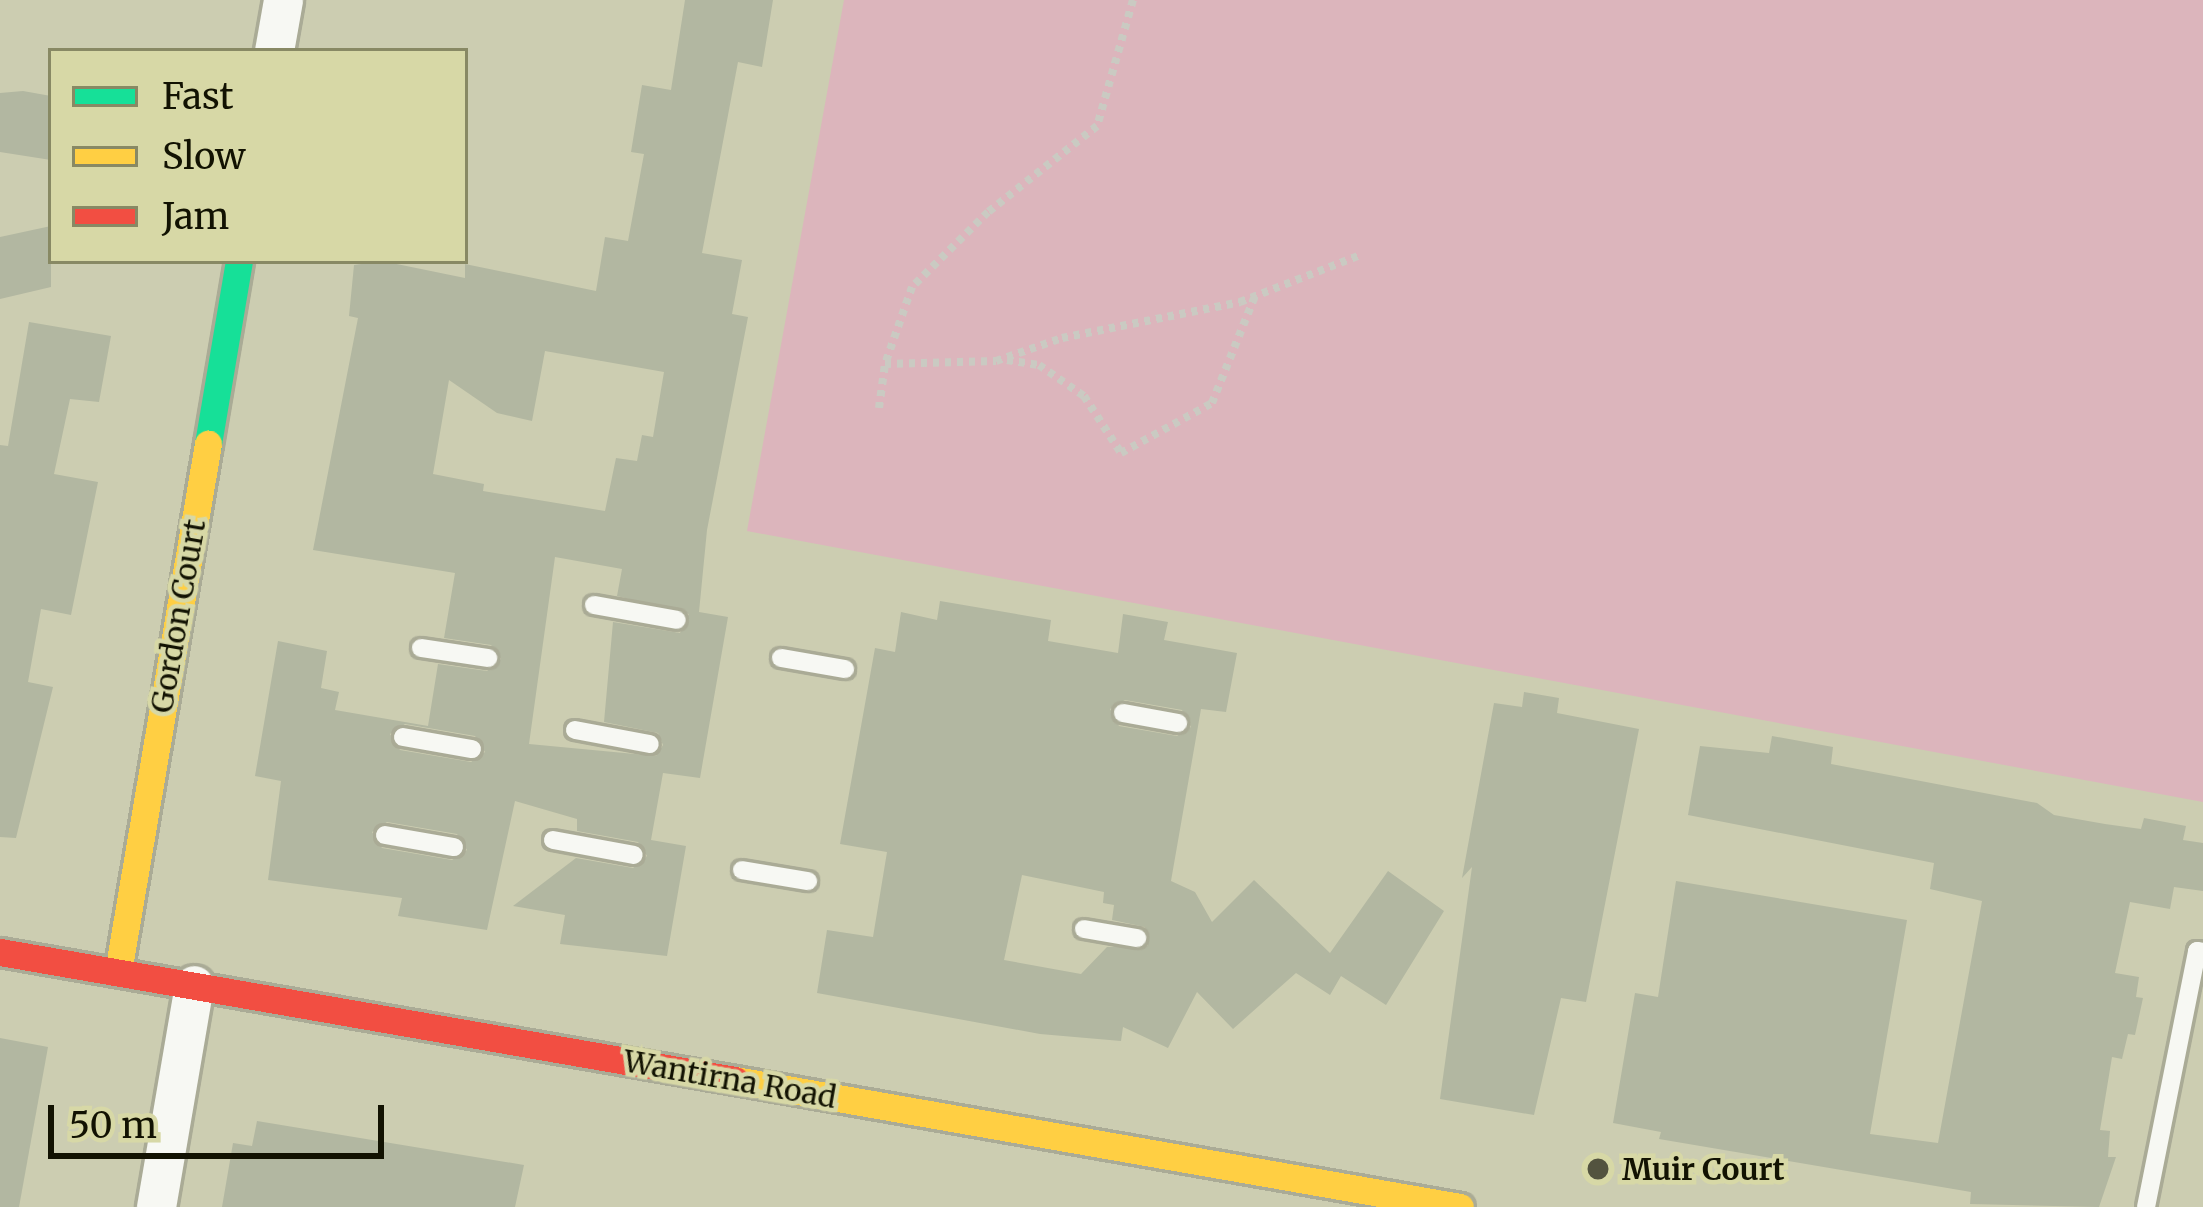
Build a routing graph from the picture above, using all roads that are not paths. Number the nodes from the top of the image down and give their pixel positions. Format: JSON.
{"nodes":[{"id":1,"x":283,"y":0,"type":"edge"},
{"id":2,"x":275,"y":48,"type":"edge"},
{"id":3,"x":237,"y":264,"type":"edge"},
{"id":4,"x":595,"y":605,"type":"dead end"},
{"id":5,"x":676,"y":620,"type":"dead end"},
{"id":6,"x":421,"y":648,"type":"dead end"},
{"id":7,"x":488,"y":658,"type":"dead end"},
{"id":8,"x":781,"y":658,"type":"dead end"},
{"id":9,"x":845,"y":669,"type":"dead end"},
{"id":10,"x":1123,"y":713,"type":"dead end"},
{"id":11,"x":1178,"y":723,"type":"dead end"},
{"id":12,"x":575,"y":730,"type":"dead end"},
{"id":13,"x":403,"y":737,"type":"dead end"},
{"id":14,"x":650,"y":744,"type":"dead end"},
{"id":15,"x":472,"y":749,"type":"dead end"},
{"id":16,"x":385,"y":836,"type":"dead end"},
{"id":17,"x":553,"y":840,"type":"dead end"},
{"id":18,"x":454,"y":847,"type":"dead end"},
{"id":19,"x":634,"y":855,"type":"dead end"},
{"id":20,"x":742,"y":870,"type":"dead end"},
{"id":21,"x":808,"y":881,"type":"dead end"},
{"id":22,"x":1084,"y":929,"type":"dead end"},
{"id":23,"x":1137,"y":938,"type":"dead end"},
{"id":24,"x":0,"y":952,"type":"edge"},
{"id":25,"x":2203,"y":952,"type":"edge"},
{"id":26,"x":118,"y":972,"type":"junction"},
{"id":27,"x":194,"y":985,"type":"junction"},
{"id":28,"x":1396,"y":1201,"type":"edge"},
{"id":29,"x":156,"y":1207,"type":"edge"},
{"id":30,"x":1460,"y":1207,"type":"edge"},
{"id":31,"x":2146,"y":1207,"type":"edge"}],
"edges":[{"from":1,"to":2,"type":"street"},
{"from":3,"to":26,"type":"main road","name":"Gordon Court"},
{"from":4,"to":5,"type":"lane"},
{"from":6,"to":7,"type":"lane"},
{"from":8,"to":9,"type":"lane"},
{"from":10,"to":11,"type":"lane"},
{"from":12,"to":14,"type":"lane"},
{"from":13,"to":15,"type":"lane"},
{"from":16,"to":18,"type":"lane"},
{"from":17,"to":19,"type":"lane"},
{"from":20,"to":21,"type":"lane"},
{"from":22,"to":23,"type":"lane"},
{"from":24,"to":26,"type":"main road","name":"Wantirna Road"},
{"from":25,"to":31,"type":"lane"},
{"from":26,"to":27,"type":"main road","name":"Wantirna Road"},
{"from":27,"to":28,"type":"main road","name":"Wantirna Road"},
{"from":27,"to":29,"type":"street"},
{"from":28,"to":30,"type":"main road","name":"Wantirna Road"}]}
